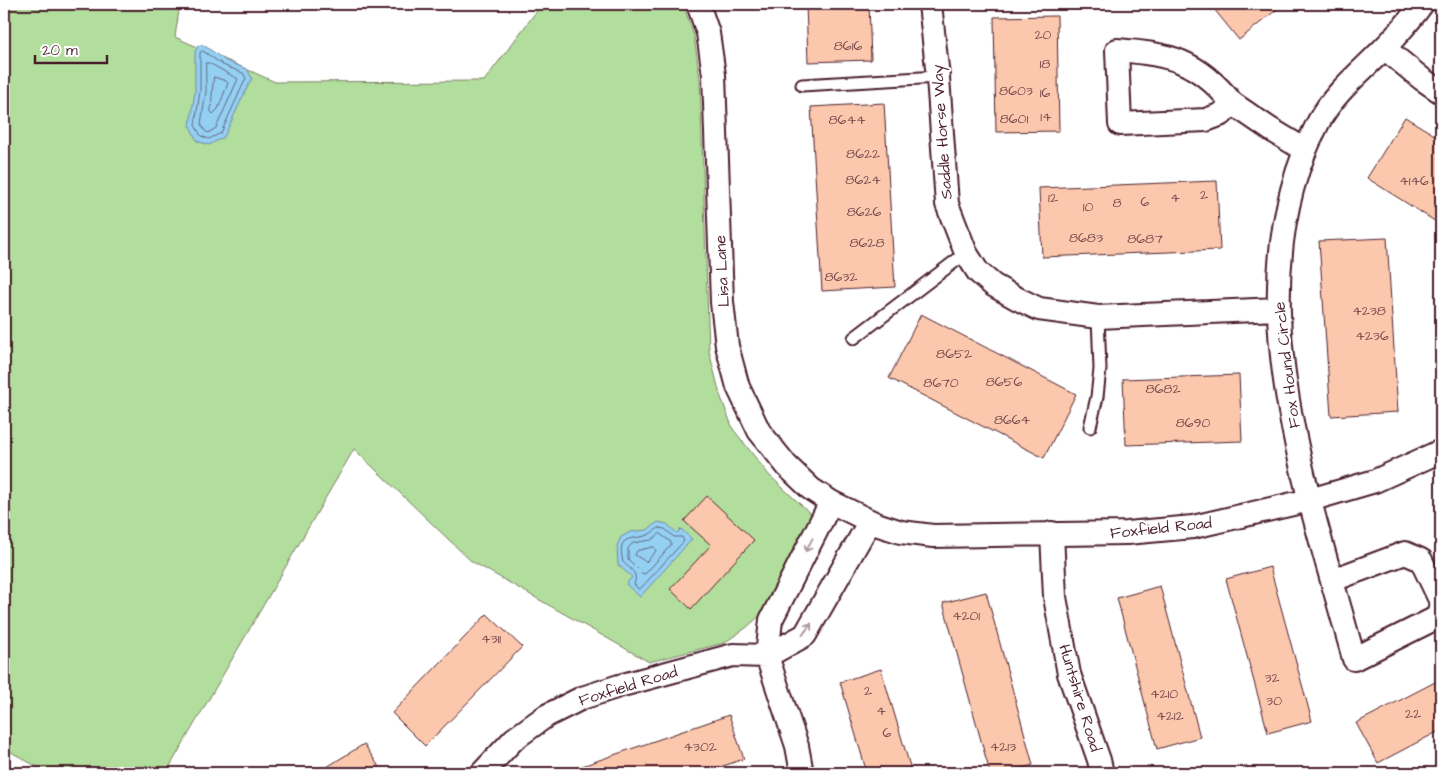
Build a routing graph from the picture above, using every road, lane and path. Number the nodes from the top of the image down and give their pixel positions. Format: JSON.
{"nodes":[{"id":1,"x":698,"y":4,"type":"edge"},
{"id":2,"x":930,"y":4,"type":"edge"},
{"id":3,"x":1422,"y":4,"type":"edge"},
{"id":4,"x":1384,"y":48,"type":"junction"},
{"id":5,"x":938,"y":77,"type":"junction"},
{"id":6,"x":802,"y":85,"type":"dead end"},
{"id":7,"x":1441,"y":92,"type":"edge"},
{"id":8,"x":1232,"y":103,"type":"junction"},
{"id":9,"x":1305,"y":150,"type":"junction"},
{"id":10,"x":966,"y":254,"type":"junction"},
{"id":11,"x":1278,"y":309,"type":"junction"},
{"id":12,"x":1098,"y":317,"type":"junction"},
{"id":13,"x":854,"y":338,"type":"dead end"},
{"id":14,"x":1090,"y":426,"type":"dead end"},
{"id":15,"x":1441,"y":451,"type":"edge"},
{"id":16,"x":1310,"y":500,"type":"junction"},
{"id":17,"x":831,"y":502,"type":"junction"},
{"id":18,"x":870,"y":521,"type":"junction"},
{"id":19,"x":1052,"y":533,"type":"junction"},
{"id":20,"x":1333,"y":580,"type":"junction"},
{"id":21,"x":768,"y":656,"type":"junction"},
{"id":22,"x":482,"y":773,"type":"edge"},
{"id":23,"x":802,"y":773,"type":"edge"},
{"id":24,"x":1102,"y":773,"type":"edge"}],
"edges":[{"from":1,"to":17,"type":"street","name":"Lisa Lane"},
{"from":2,"to":5,"type":"street","name":"Saddle Horse Way"},
{"from":3,"to":4,"type":"street","name":"Fox Hound Circle"},
{"from":4,"to":7,"type":"street"},
{"from":4,"to":9,"type":"street","name":"Fox Hound Circle"},
{"from":5,"to":6,"type":"lane"},
{"from":5,"to":10,"type":"street","name":"Saddle Horse Way"},
{"from":8,"to":8,"type":"street"},
{"from":8,"to":9,"type":"street"},
{"from":9,"to":11,"type":"street","name":"Fox Hound Circle"},
{"from":10,"to":12,"type":"street","name":"Saddle Horse Way"},
{"from":10,"to":13,"type":"lane"},
{"from":11,"to":12,"type":"street","name":"Saddle Horse Way"},
{"from":11,"to":16,"type":"street","name":"Fox Hound Circle"},
{"from":12,"to":14,"type":"lane"},
{"from":15,"to":16,"type":"street","name":"Foxfield Road"},
{"from":16,"to":19,"type":"street","name":"Foxfield Road"},
{"from":16,"to":20,"type":"street","name":"Fox Hound Circle"},
{"from":17,"to":18,"type":"street","name":"Foxfield Road"},
{"from":17,"to":21,"type":"street","one_way":true},
{"from":18,"to":19,"type":"street","name":"Foxfield Road"},
{"from":21,"to":18,"type":"street","one_way":true},
{"from":19,"to":24,"type":"street","name":"Huntshire Road"},
{"from":20,"to":20,"type":"street","name":"Fox Hound Circle"},
{"from":21,"to":22,"type":"street","name":"Foxfield Road"},
{"from":21,"to":23,"type":"street"}]}
